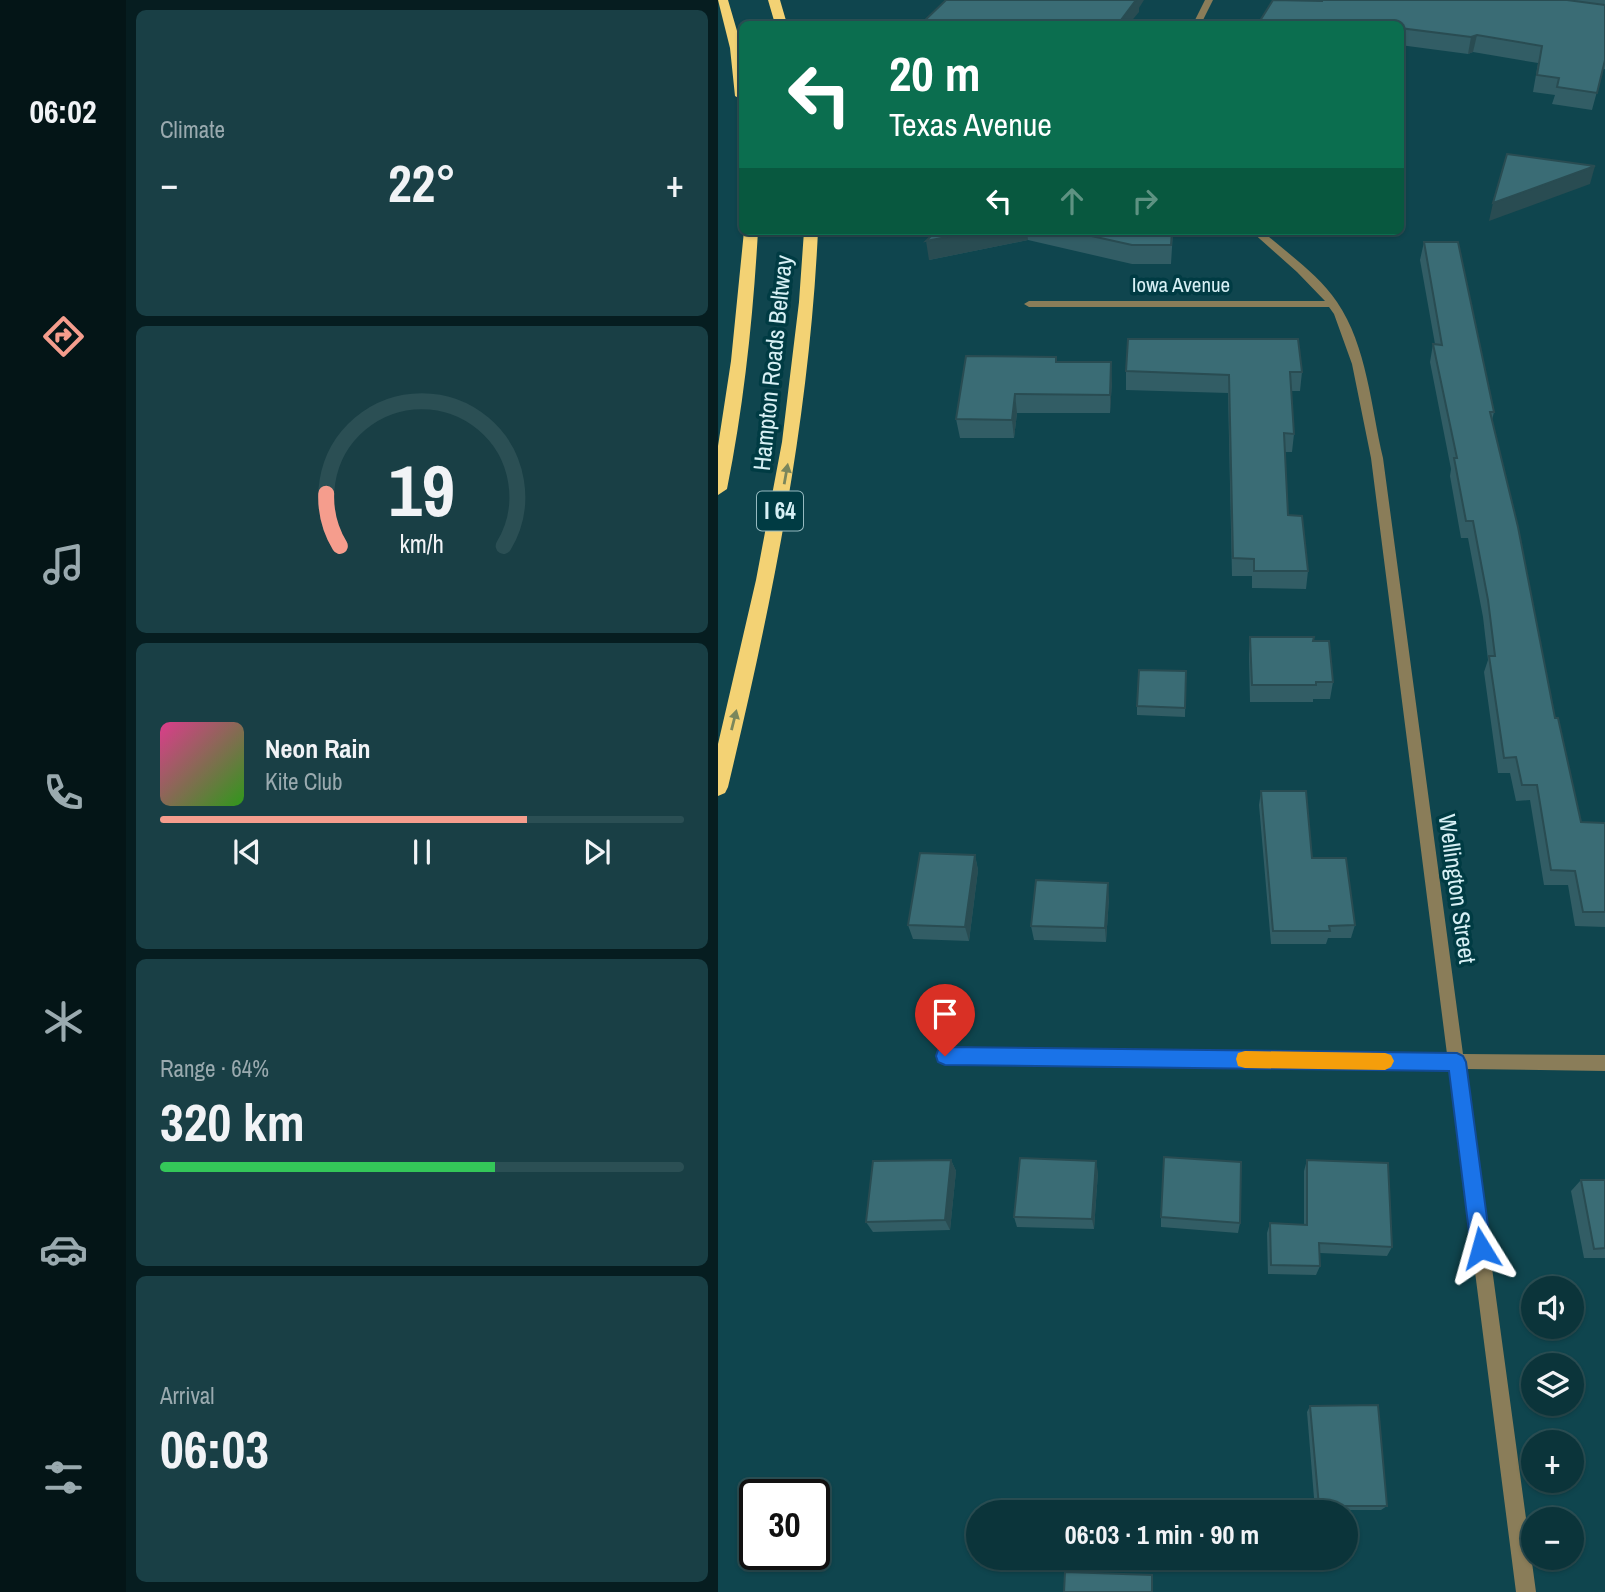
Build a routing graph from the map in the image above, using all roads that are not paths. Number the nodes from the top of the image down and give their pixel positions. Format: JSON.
{"nodes":[{"id":1,"x":722,"y":0,"type":"edge"},
{"id":2,"x":774,"y":0,"type":"edge"},
{"id":3,"x":1209,"y":0,"type":"edge"},
{"id":4,"x":781,"y":21,"type":"edge"},
{"id":5,"x":1198,"y":21,"type":"edge"},
{"id":6,"x":739,"y":72,"type":"edge"},
{"id":7,"x":751,"y":235,"type":"edge"},
{"id":8,"x":811,"y":235,"type":"edge"},
{"id":9,"x":1260,"y":235,"type":"edge"},
{"id":10,"x":1029,"y":304,"type":"dead end"},
{"id":11,"x":1333,"y":304,"type":"junction"},
{"id":12,"x":718,"y":489,"type":"edge"},
{"id":13,"x":718,"y":787,"type":"edge"},
{"id":14,"x":945,"y":1056,"type":"dead end"},
{"id":15,"x":1457,"y":1062,"type":"junction"},
{"id":16,"x":1605,"y":1063,"type":"edge"},
{"id":17,"x":1526,"y":1592,"type":"edge"}],
"edges":[{"from":1,"to":6,"type":"highway"},
{"from":2,"to":4,"type":"highway"},
{"from":3,"to":5,"type":"street"},
{"from":7,"to":12,"type":"highway"},
{"from":13,"to":8,"type":"highway","name":"Hampton Roads Beltway","number":"I 64","one_way":true},
{"from":9,"to":11,"type":"street","name":"Wellington Street"},
{"from":10,"to":11,"type":"street","name":"Iowa Avenue"},
{"from":11,"to":15,"type":"street","name":"Wellington Street"},
{"from":14,"to":15,"type":"street"},
{"from":15,"to":16,"type":"street"},
{"from":15,"to":17,"type":"street","name":"Wellington Street"}]}
